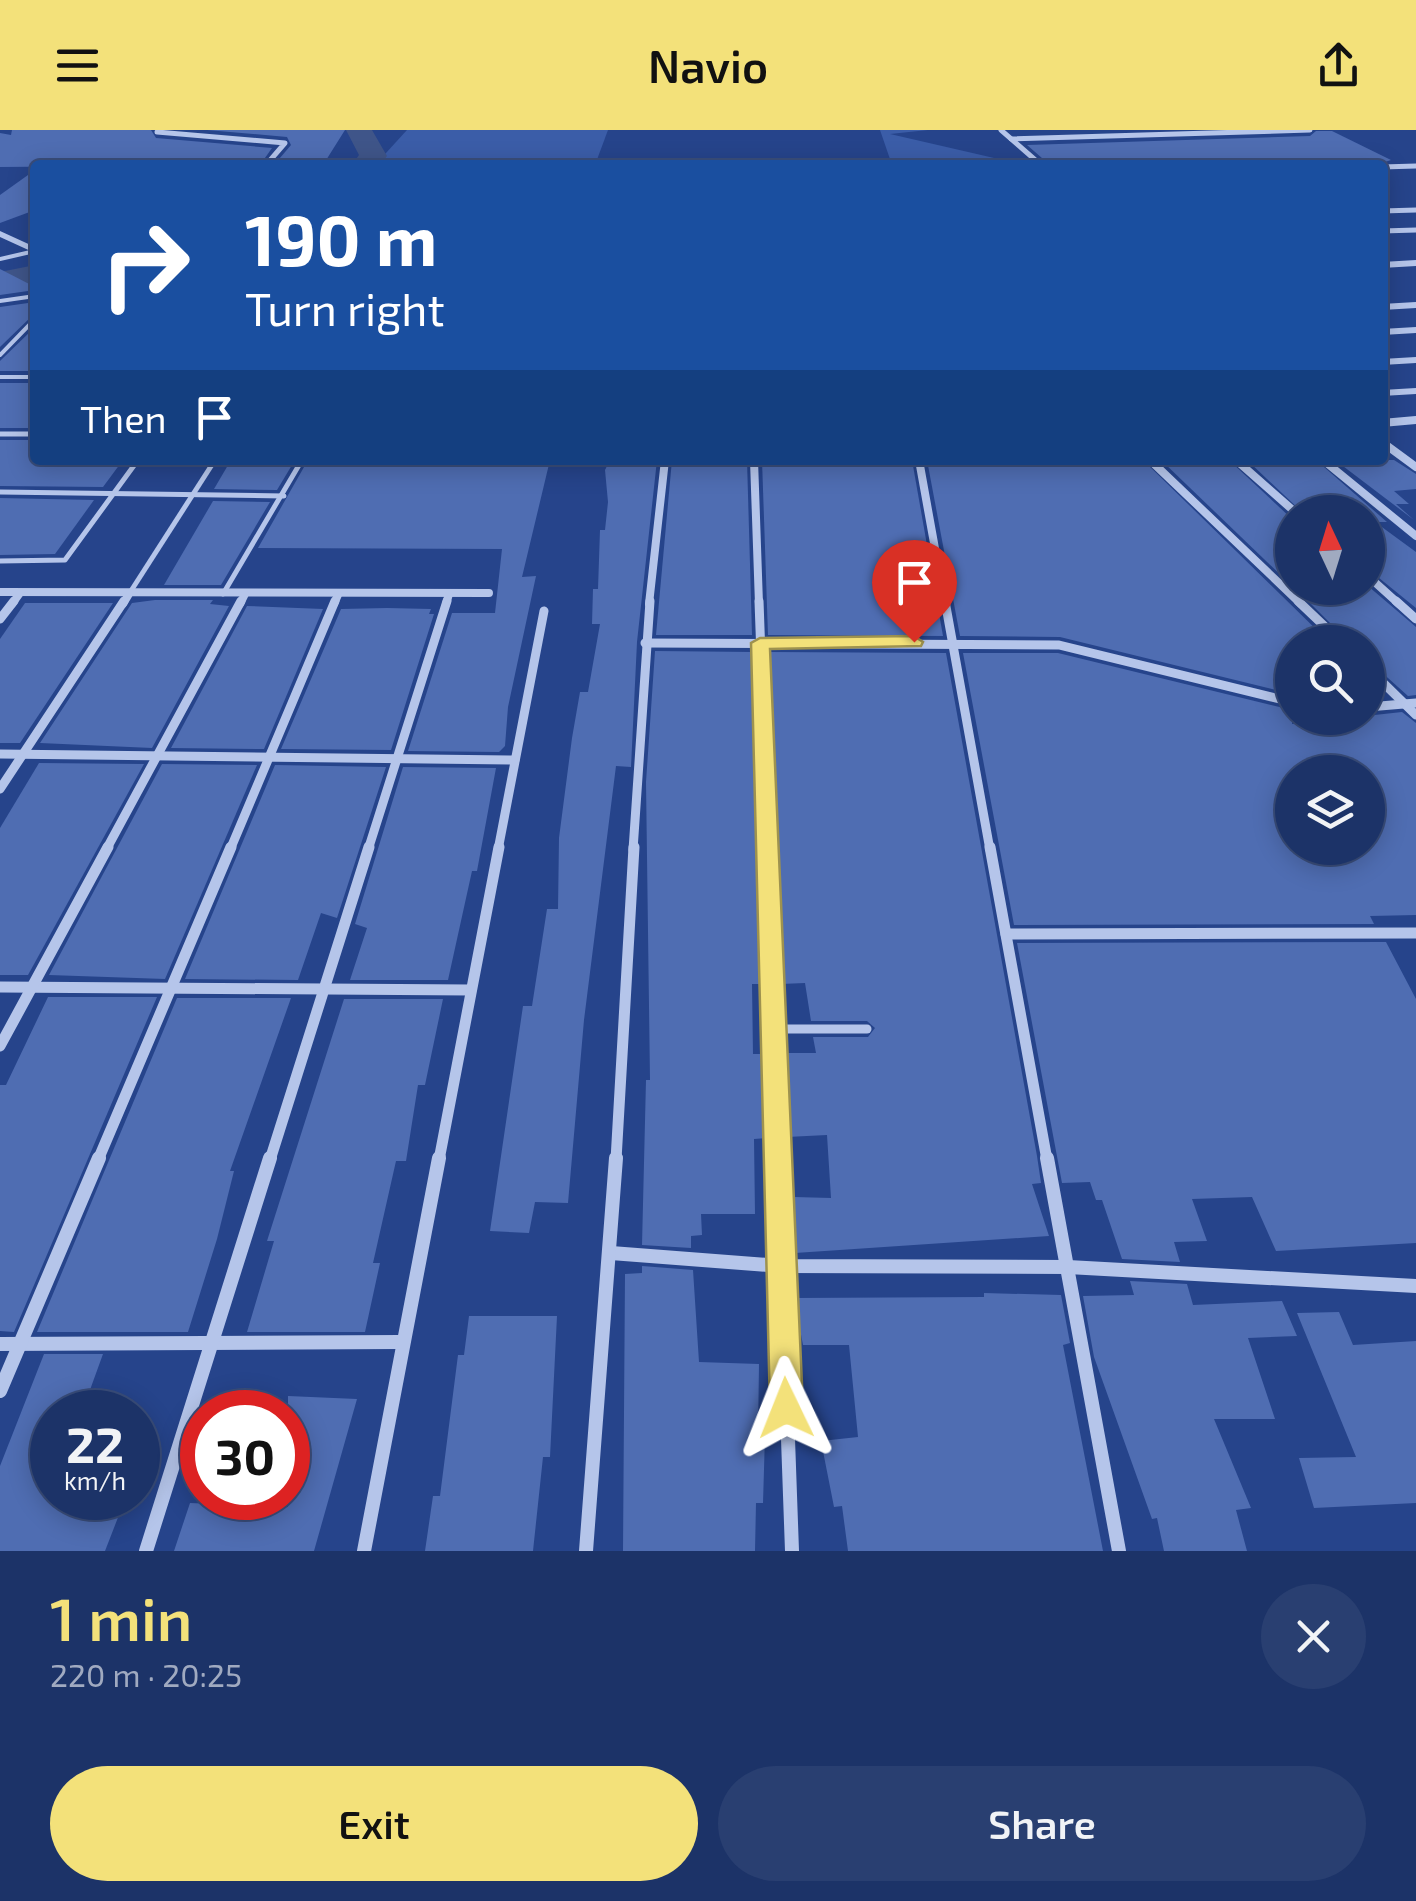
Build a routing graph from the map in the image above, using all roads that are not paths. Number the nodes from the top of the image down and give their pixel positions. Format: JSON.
{"nodes":[{"id":1,"x":1000,"y":130,"type":"edge"},
{"id":2,"x":1310,"y":130,"type":"edge"},
{"id":3,"x":157,"y":132,"type":"dead end"},
{"id":4,"x":1011,"y":139,"type":"junction"},
{"id":5,"x":271,"y":160,"type":"edge"},
{"id":6,"x":1035,"y":160,"type":"edge"},
{"id":7,"x":1416,"y":166,"type":"edge"},
{"id":8,"x":1388,"y":167,"type":"edge"},
{"id":9,"x":1416,"y":210,"type":"edge"},
{"id":10,"x":1388,"y":211,"type":"edge"},
{"id":11,"x":1416,"y":230,"type":"edge"},
{"id":12,"x":1388,"y":231,"type":"edge"},
{"id":13,"x":0,"y":234,"type":"edge"},
{"id":14,"x":30,"y":248,"type":"edge"},
{"id":15,"x":30,"y":251,"type":"edge"},
{"id":16,"x":0,"y":259,"type":"edge"},
{"id":17,"x":1416,"y":263,"type":"edge"},
{"id":18,"x":1388,"y":265,"type":"edge"},
{"id":19,"x":30,"y":297,"type":"edge"},
{"id":20,"x":0,"y":301,"type":"edge"},
{"id":21,"x":1416,"y":305,"type":"edge"},
{"id":22,"x":1388,"y":307,"type":"edge"},
{"id":23,"x":30,"y":325,"type":"edge"},
{"id":24,"x":1416,"y":330,"type":"edge"},
{"id":25,"x":1388,"y":332,"type":"edge"},
{"id":26,"x":0,"y":355,"type":"edge"},
{"id":27,"x":1416,"y":360,"type":"edge"},
{"id":28,"x":1388,"y":362,"type":"edge"},
{"id":29,"x":0,"y":377,"type":"edge"},
{"id":30,"x":30,"y":377,"type":"edge"},
{"id":31,"x":1416,"y":391,"type":"edge"},
{"id":32,"x":1388,"y":393,"type":"edge"},
{"id":33,"x":1416,"y":420,"type":"edge"},
{"id":34,"x":1388,"y":422,"type":"edge"},
{"id":35,"x":0,"y":434,"type":"edge"},
{"id":36,"x":30,"y":434,"type":"edge"},
{"id":37,"x":1388,"y":446,"type":"edge"},
{"id":38,"x":1413,"y":463,"type":"edge"},
{"id":39,"x":134,"y":465,"type":"edge"},
{"id":40,"x":212,"y":465,"type":"edge"},
{"id":41,"x":300,"y":465,"type":"edge"},
{"id":42,"x":664,"y":465,"type":"edge"},
{"id":43,"x":754,"y":465,"type":"edge"},
{"id":44,"x":920,"y":465,"type":"edge"},
{"id":45,"x":1155,"y":465,"type":"edge"},
{"id":46,"x":1242,"y":465,"type":"edge"},
{"id":47,"x":1329,"y":465,"type":"edge"},
{"id":48,"x":0,"y":492,"type":"edge"},
{"id":49,"x":113,"y":493,"type":"junction"},
{"id":50,"x":1276,"y":495,"type":"edge"},
{"id":51,"x":284,"y":496,"type":"junction"},
{"id":52,"x":194,"y":498,"type":"junction"},
{"id":53,"x":1416,"y":536,"type":"edge"},
{"id":54,"x":0,"y":560,"type":"edge"},
{"id":55,"x":1385,"y":591,"type":"edge"},
{"id":56,"x":0,"y":592,"type":"edge"},
{"id":57,"x":20,"y":593,"type":"junction"},
{"id":58,"x":489,"y":593,"type":"dead end"},
{"id":59,"x":128,"y":594,"type":"junction"},
{"id":60,"x":223,"y":594,"type":"junction"},
{"id":61,"x":245,"y":594,"type":"junction"},
{"id":62,"x":448,"y":594,"type":"junction"},
{"id":63,"x":338,"y":595,"type":"junction"},
{"id":64,"x":544,"y":612,"type":"dead end"},
{"id":65,"x":0,"y":619,"type":"edge"},
{"id":66,"x":1416,"y":619,"type":"edge"},
{"id":67,"x":1322,"y":625,"type":"edge"},
{"id":68,"x":952,"y":642,"type":"junction"},
{"id":69,"x":645,"y":643,"type":"junction"},
{"id":70,"x":760,"y":643,"type":"junction"},
{"id":71,"x":1385,"y":682,"type":"edge"},
{"id":72,"x":1275,"y":698,"type":"edge"},
{"id":73,"x":1411,"y":704,"type":"edge"},
{"id":74,"x":1385,"y":706,"type":"edge"},
{"id":75,"x":1416,"y":715,"type":"edge"},
{"id":76,"x":0,"y":754,"type":"edge"},
{"id":77,"x":22,"y":754,"type":"junction"},
{"id":78,"x":156,"y":758,"type":"junction"},
{"id":79,"x":268,"y":759,"type":"junction"},
{"id":80,"x":397,"y":759,"type":"junction"},
{"id":81,"x":515,"y":760,"type":"junction"},
{"id":82,"x":0,"y":789,"type":"edge"},
{"id":83,"x":1416,"y":933,"type":"edge"},
{"id":84,"x":1006,"y":934,"type":"junction"},
{"id":85,"x":0,"y":987,"type":"edge"},
{"id":86,"x":32,"y":987,"type":"junction"},
{"id":87,"x":170,"y":988,"type":"junction"},
{"id":88,"x":324,"y":990,"type":"junction"},
{"id":89,"x":470,"y":990,"type":"junction"},
{"id":90,"x":772,"y":1029,"type":"junction"},
{"id":91,"x":867,"y":1029,"type":"dead end"},
{"id":92,"x":0,"y":1046,"type":"edge"},
{"id":93,"x":611,"y":1253,"type":"junction"},
{"id":94,"x":781,"y":1266,"type":"junction"},
{"id":95,"x":1068,"y":1266,"type":"junction"},
{"id":96,"x":1416,"y":1286,"type":"edge"},
{"id":97,"x":400,"y":1342,"type":"junction"},
{"id":98,"x":0,"y":1344,"type":"edge"},
{"id":99,"x":214,"y":1344,"type":"junction"},
{"id":100,"x":21,"y":1345,"type":"junction"},
{"id":101,"x":0,"y":1392,"type":"edge"},
{"id":102,"x":146,"y":1551,"type":"edge"},
{"id":103,"x":364,"y":1551,"type":"edge"},
{"id":104,"x":586,"y":1551,"type":"edge"},
{"id":105,"x":792,"y":1551,"type":"edge"},
{"id":106,"x":1119,"y":1551,"type":"edge"}],
"edges":[{"from":1,"to":4,"type":"street"},
{"from":2,"to":4,"type":"street"},
{"from":3,"to":5,"type":"street"},
{"from":4,"to":6,"type":"street"},
{"from":7,"to":8,"type":"street"},
{"from":9,"to":10,"type":"street"},
{"from":11,"to":12,"type":"street"},
{"from":13,"to":14,"type":"street"},
{"from":15,"to":16,"type":"lane"},
{"from":17,"to":18,"type":"street"},
{"from":19,"to":20,"type":"lane"},
{"from":21,"to":22,"type":"street"},
{"from":23,"to":26,"type":"lane"},
{"from":24,"to":25,"type":"street"},
{"from":27,"to":28,"type":"street"},
{"from":29,"to":30,"type":"lane"},
{"from":31,"to":32,"type":"street"},
{"from":33,"to":34,"type":"street"},
{"from":35,"to":36,"type":"lane"},
{"from":37,"to":38,"type":"street"},
{"from":39,"to":49,"type":"lane"},
{"from":40,"to":52,"type":"lane"},
{"from":41,"to":51,"type":"lane"},
{"from":42,"to":69,"type":"street"},
{"from":43,"to":70,"type":"street"},
{"from":44,"to":68,"type":"street"},
{"from":45,"to":67,"type":"street"},
{"from":46,"to":50,"type":"street"},
{"from":47,"to":53,"type":"street"},
{"from":48,"to":49,"type":"lane"},
{"from":49,"to":52,"type":"lane"},
{"from":49,"to":54,"type":"lane"},
{"from":51,"to":52,"type":"lane"},
{"from":51,"to":60,"type":"lane"},
{"from":52,"to":59,"type":"lane"},
{"from":55,"to":66,"type":"street"},
{"from":56,"to":57,"type":"street"},
{"from":57,"to":59,"type":"street"},
{"from":57,"to":65,"type":"street"},
{"from":58,"to":62,"type":"street"},
{"from":59,"to":60,"type":"street"},
{"from":59,"to":77,"type":"street"},
{"from":60,"to":61,"type":"street"},
{"from":61,"to":63,"type":"street"},
{"from":61,"to":78,"type":"street"},
{"from":62,"to":63,"type":"street"},
{"from":62,"to":80,"type":"street"},
{"from":63,"to":79,"type":"street"},
{"from":64,"to":81,"type":"street"},
{"from":68,"to":70,"type":"street"},
{"from":68,"to":72,"type":"street"},
{"from":68,"to":84,"type":"street"},
{"from":69,"to":70,"type":"street"},
{"from":69,"to":93,"type":"street"},
{"from":70,"to":90,"type":"street"},
{"from":71,"to":73,"type":"street"},
{"from":73,"to":74,"type":"street"},
{"from":73,"to":75,"type":"street"},
{"from":76,"to":77,"type":"street"},
{"from":77,"to":78,"type":"street"},
{"from":77,"to":82,"type":"street"},
{"from":78,"to":79,"type":"street"},
{"from":78,"to":86,"type":"street"},
{"from":79,"to":80,"type":"street"},
{"from":79,"to":87,"type":"street"},
{"from":80,"to":81,"type":"street"},
{"from":80,"to":88,"type":"street"},
{"from":81,"to":89,"type":"street"},
{"from":83,"to":84,"type":"street"},
{"from":84,"to":95,"type":"street"},
{"from":85,"to":86,"type":"street"},
{"from":86,"to":87,"type":"street"},
{"from":86,"to":92,"type":"street"},
{"from":87,"to":88,"type":"street"},
{"from":87,"to":100,"type":"street"},
{"from":88,"to":89,"type":"street"},
{"from":88,"to":99,"type":"street"},
{"from":89,"to":97,"type":"street"},
{"from":90,"to":91,"type":"lane"},
{"from":90,"to":94,"type":"street"},
{"from":93,"to":94,"type":"street"},
{"from":93,"to":104,"type":"street"},
{"from":94,"to":95,"type":"street"},
{"from":94,"to":105,"type":"street"},
{"from":95,"to":96,"type":"street"},
{"from":95,"to":106,"type":"street"},
{"from":97,"to":99,"type":"street"},
{"from":97,"to":103,"type":"street"},
{"from":98,"to":100,"type":"street"},
{"from":99,"to":100,"type":"street"},
{"from":99,"to":102,"type":"street"},
{"from":100,"to":101,"type":"street"}]}
